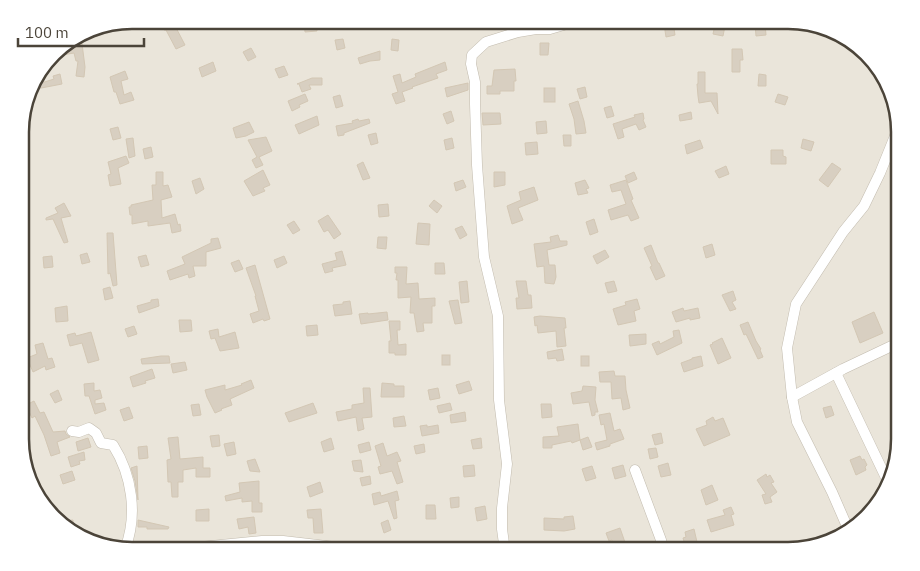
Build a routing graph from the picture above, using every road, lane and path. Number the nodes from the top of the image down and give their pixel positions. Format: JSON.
{"nodes":[{"id":1,"x":536,"y":29,"type":"edge"},
{"id":2,"x":536,"y":29,"type":"edge"},
{"id":3,"x":550,"y":29,"type":"edge"},
{"id":4,"x":891,"y":146,"type":"edge"},
{"id":5,"x":891,"y":346,"type":"edge"},
{"id":6,"x":836,"y":373,"type":"junction"},
{"id":7,"x":792,"y":397,"type":"junction"},
{"id":8,"x":72,"y":431,"type":"dead end"},
{"id":9,"x":635,"y":470,"type":"dead end"},
{"id":10,"x":885,"y":476,"type":"edge"},
{"id":11,"x":846,"y":524,"type":"edge"},
{"id":12,"x":128,"y":542,"type":"edge"},
{"id":13,"x":254,"y":542,"type":"edge"},
{"id":14,"x":292,"y":542,"type":"edge"},
{"id":15,"x":504,"y":542,"type":"edge"},
{"id":16,"x":661,"y":542,"type":"edge"}],
"edges":[{"from":1,"to":3,"type":"street"},
{"from":2,"to":15,"type":"street"},
{"from":4,"to":7,"type":"street"},
{"from":5,"to":6,"type":"street"},
{"from":6,"to":7,"type":"street"},
{"from":6,"to":10,"type":"street"},
{"from":7,"to":11,"type":"street"},
{"from":8,"to":12,"type":"street"},
{"from":9,"to":16,"type":"street"},
{"from":13,"to":14,"type":"street"}]}
